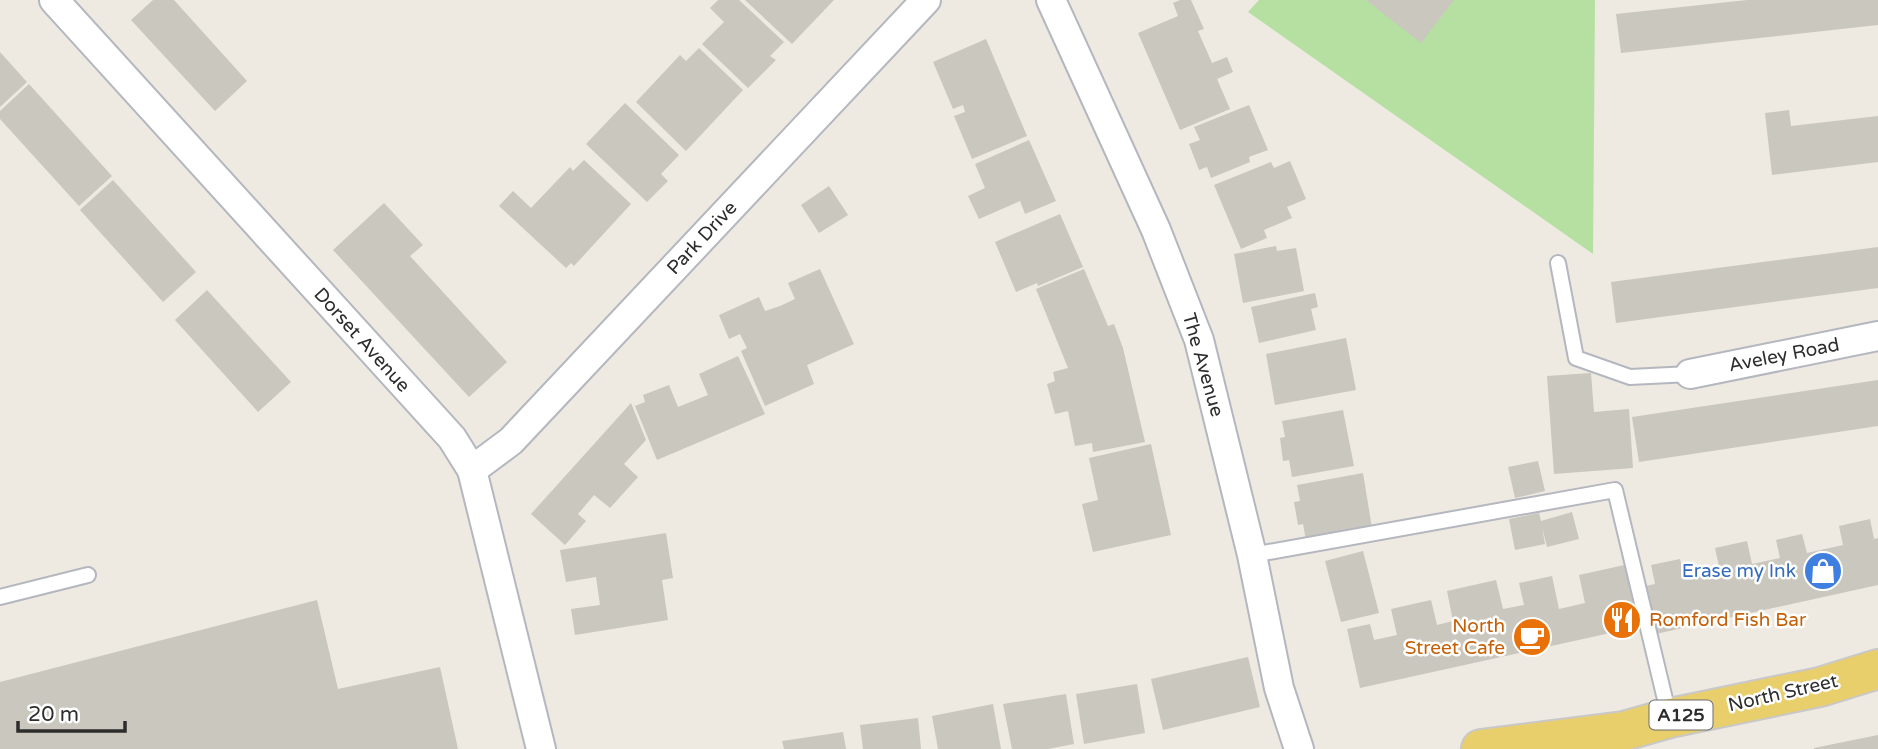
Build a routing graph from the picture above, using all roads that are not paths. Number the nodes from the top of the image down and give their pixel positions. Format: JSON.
{"nodes":[{"id":1,"x":54,"y":0,"type":"edge"},
{"id":2,"x":926,"y":0,"type":"edge"},
{"id":3,"x":1051,"y":0,"type":"edge"},
{"id":4,"x":1558,"y":263,"type":"dead end"},
{"id":5,"x":1878,"y":336,"type":"edge"},
{"id":6,"x":1690,"y":374,"type":"joint"},
{"id":7,"x":472,"y":470,"type":"junction"},
{"id":8,"x":1252,"y":555,"type":"junction"},
{"id":9,"x":88,"y":576,"type":"dead end"},
{"id":10,"x":0,"y":597,"type":"edge"},
{"id":11,"x":1878,"y":669,"type":"edge"},
{"id":12,"x":1670,"y":718,"type":"junction"},
{"id":13,"x":1625,"y":740,"type":"edge"},
{"id":14,"x":541,"y":749,"type":"edge"},
{"id":15,"x":1299,"y":749,"type":"edge"},
{"id":16,"x":1481,"y":749,"type":"edge"}],
"edges":[{"from":1,"to":7,"type":"street","name":"Dorset Avenue"},
{"from":2,"to":7,"type":"street","name":"Park Drive"},
{"from":3,"to":8,"type":"street","name":"The Avenue"},
{"from":4,"to":6,"type":"lane"},
{"from":5,"to":6,"type":"street","name":"Aveley Road"},
{"from":7,"to":14,"type":"street","name":"Dorset Avenue"},
{"from":8,"to":12,"type":"lane"},
{"from":8,"to":15,"type":"street","name":"The Avenue"},
{"from":9,"to":10,"type":"lane"},
{"from":11,"to":12,"type":"main road","name":"North Street","number":"A125"},
{"from":12,"to":13,"type":"main road","name":"North Street","number":"A125"},
{"from":13,"to":16,"type":"main road","name":"North Street","number":"A125"}]}
